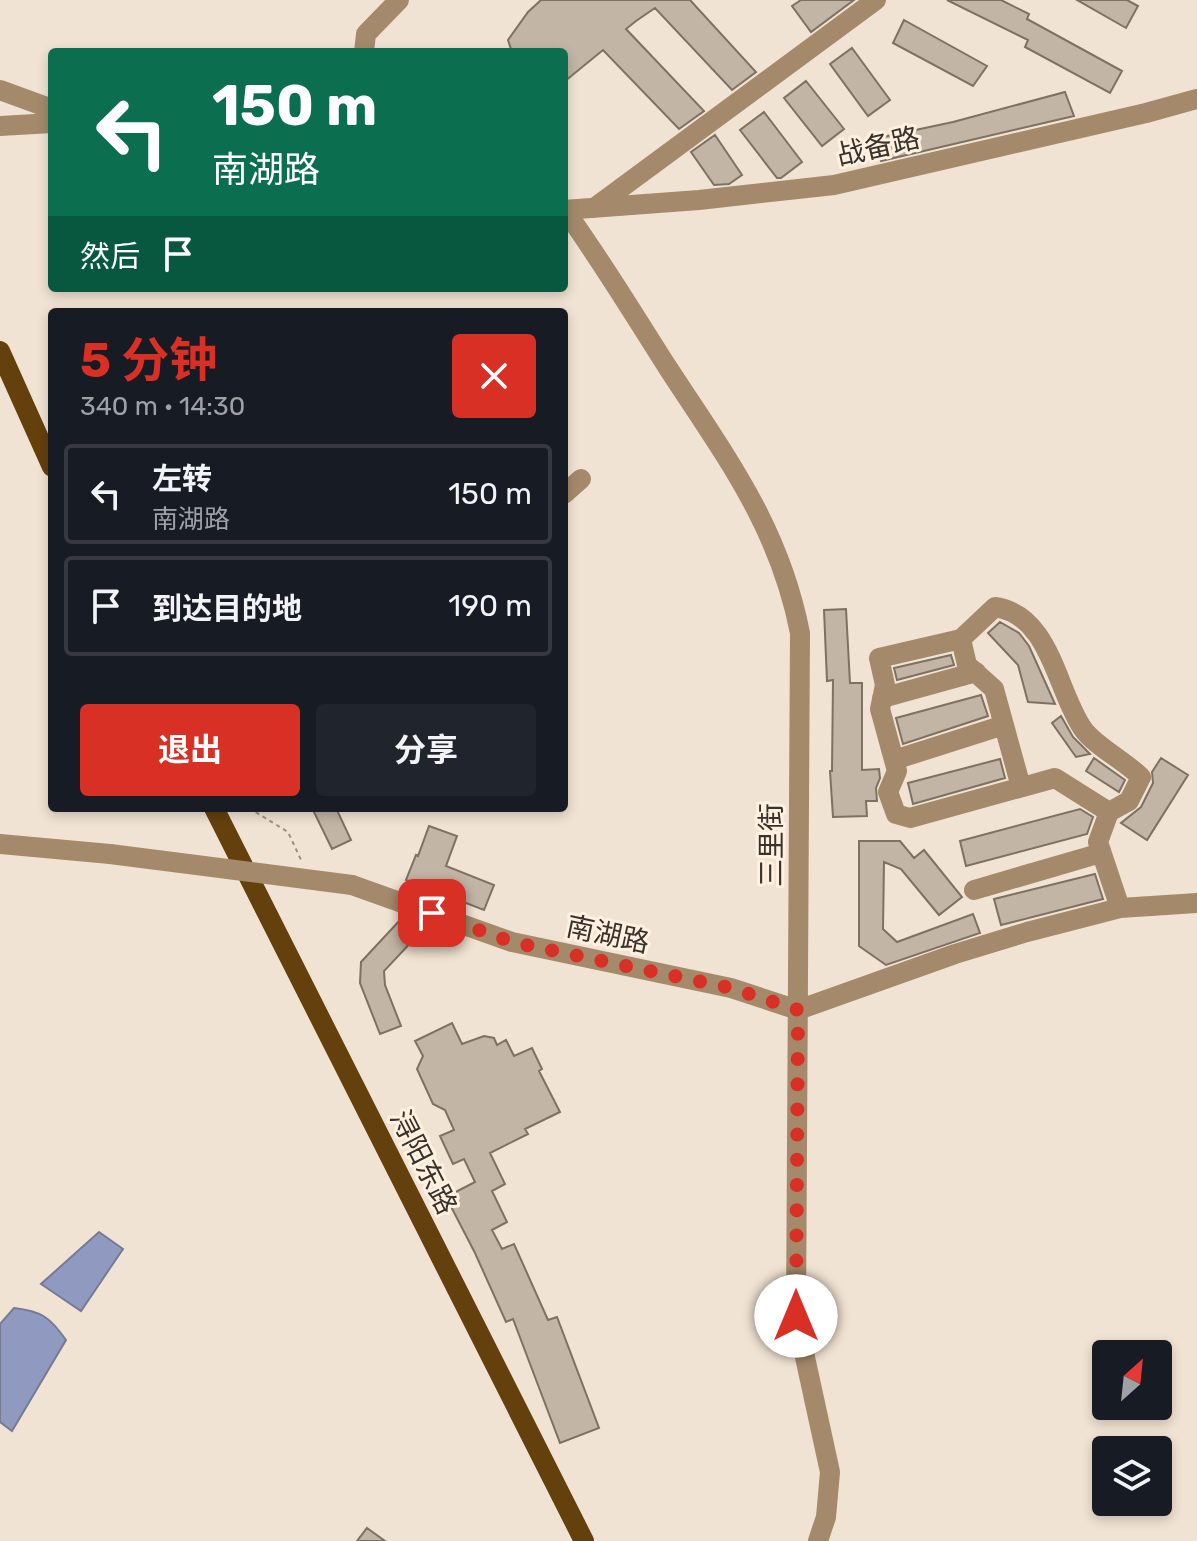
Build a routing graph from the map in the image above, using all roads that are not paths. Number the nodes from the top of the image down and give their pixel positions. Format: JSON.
{"nodes":[{"id":1,"x":399,"y":0,"type":"edge"},
{"id":2,"x":876,"y":0,"type":"edge"},
{"id":3,"x":364,"y":48,"type":"edge"},
{"id":4,"x":0,"y":90,"type":"edge"},
{"id":5,"x":1197,"y":99,"type":"edge"},
{"id":6,"x":48,"y":108,"type":"edge"},
{"id":7,"x":48,"y":123,"type":"edge"},
{"id":8,"x":0,"y":126,"type":"edge"},
{"id":9,"x":594,"y":208,"type":"junction"},
{"id":10,"x":568,"y":210,"type":"edge"},
{"id":11,"x":568,"y":216,"type":"edge"},
{"id":12,"x":0,"y":351,"type":"edge"},
{"id":13,"x":48,"y":458,"type":"edge"},
{"id":14,"x":581,"y":479,"type":"dead end"},
{"id":15,"x":568,"y":490,"type":"edge"},
{"id":16,"x":961,"y":639,"type":"junction"},
{"id":17,"x":976,"y":672,"type":"junction"},
{"id":18,"x":882,"y":698,"type":"junction"},
{"id":19,"x":1004,"y":725,"type":"junction"},
{"id":20,"x":894,"y":760,"type":"junction"},
{"id":21,"x":1021,"y":787,"type":"junction"},
{"id":22,"x":216,"y":812,"type":"edge"},
{"id":23,"x":1109,"y":812,"type":"junction"},
{"id":24,"x":0,"y":844,"type":"edge"},
{"id":25,"x":1101,"y":853,"type":"junction"},
{"id":26,"x":974,"y":890,"type":"dead end"},
{"id":27,"x":1197,"y":903,"type":"edge"},
{"id":28,"x":1120,"y":908,"type":"junction"},
{"id":29,"x":798,"y":1010,"type":"junction"},
{"id":30,"x":584,"y":1541,"type":"edge"},
{"id":31,"x":818,"y":1541,"type":"edge"}],
"edges":[{"from":1,"to":3,"type":"street"},
{"from":2,"to":9,"type":"street"},
{"from":4,"to":6,"type":"street"},
{"from":5,"to":9,"type":"street","name":"战备路"},
{"from":7,"to":8,"type":"street"},
{"from":9,"to":10,"type":"street","name":"战备路"},
{"from":11,"to":29,"type":"street","name":"三里街"},
{"from":12,"to":13,"type":"main road"},
{"from":14,"to":15,"type":"street"},
{"from":16,"to":17,"type":"street"},
{"from":16,"to":18,"type":"street"},
{"from":16,"to":23,"type":"street"},
{"from":17,"to":18,"type":"street"},
{"from":17,"to":19,"type":"street"},
{"from":18,"to":20,"type":"street"},
{"from":19,"to":20,"type":"street"},
{"from":19,"to":21,"type":"street"},
{"from":20,"to":21,"type":"street"},
{"from":21,"to":23,"type":"street"},
{"from":22,"to":30,"type":"main road","name":"浔阳东路"},
{"from":23,"to":25,"type":"street"},
{"from":24,"to":29,"type":"street","name":"南湖路","bridge":true},
{"from":25,"to":26,"type":"street"},
{"from":25,"to":28,"type":"street"},
{"from":27,"to":28,"type":"street"},
{"from":28,"to":29,"type":"street"},
{"from":29,"to":31,"type":"street","name":"三里街"}]}
